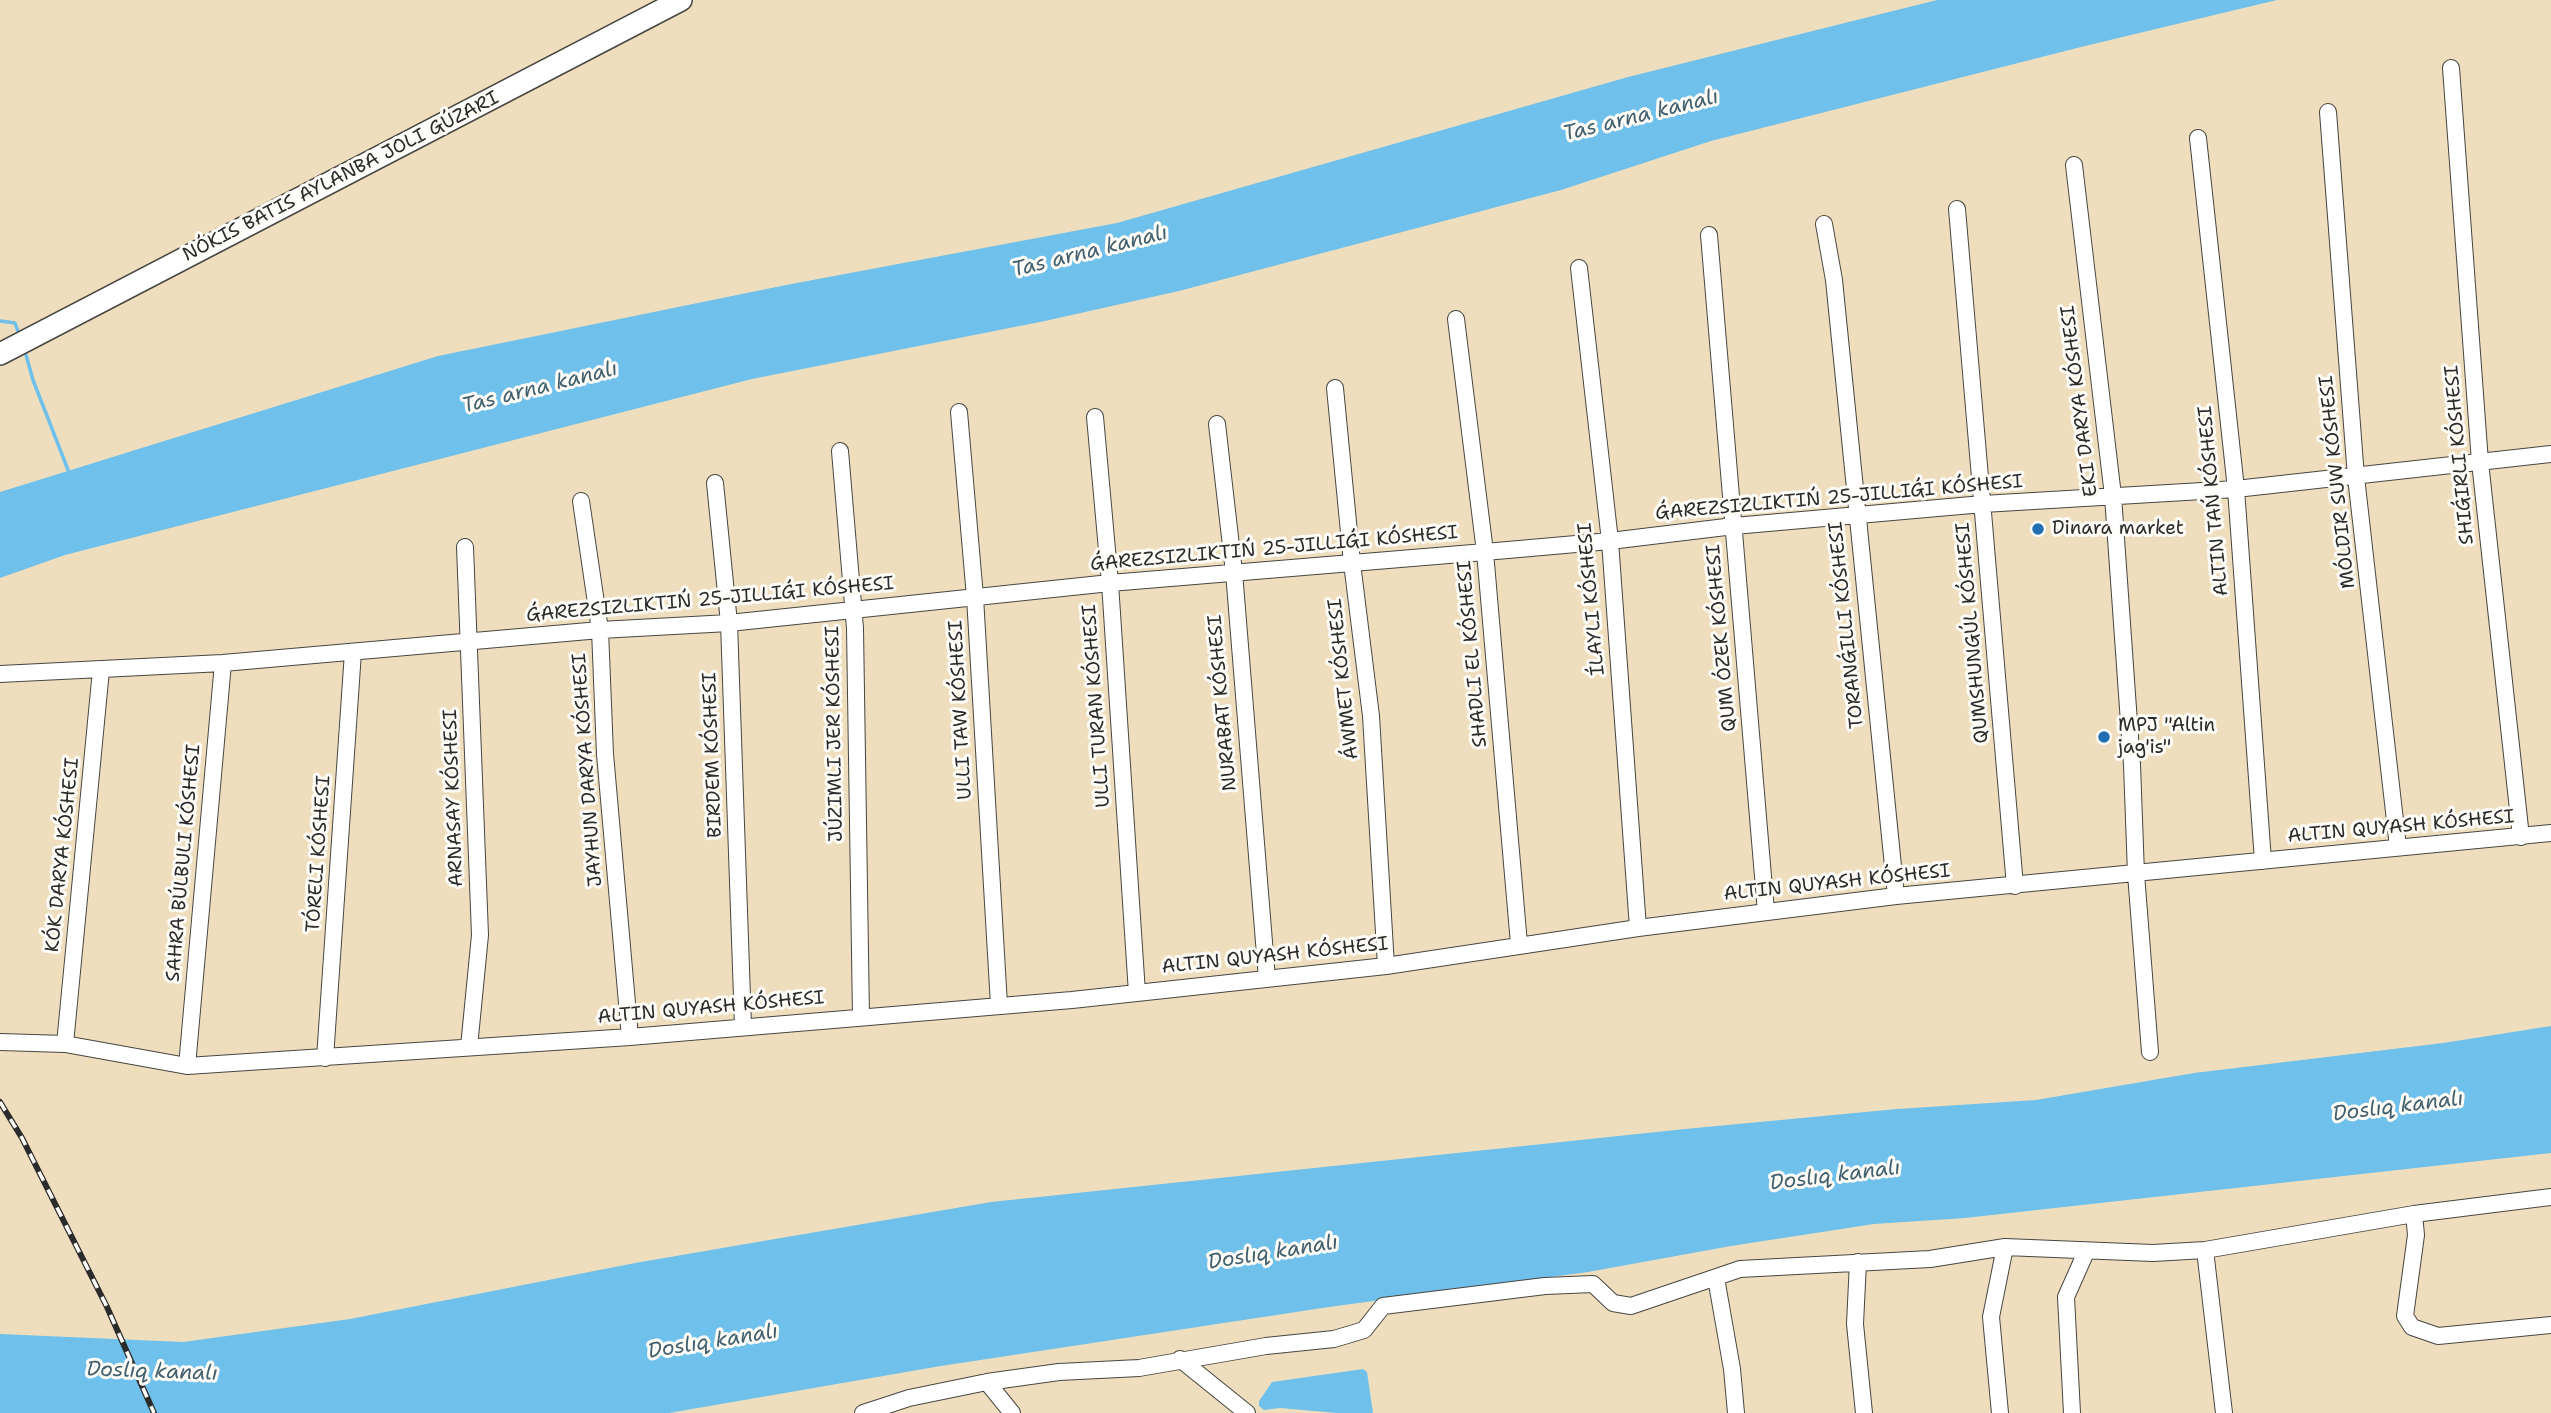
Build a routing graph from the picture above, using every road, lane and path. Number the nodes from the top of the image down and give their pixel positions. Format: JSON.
{"nodes":[{"id":1,"x":681,"y":0,"type":"edge"},
{"id":2,"x":2451,"y":68,"type":"dead end"},
{"id":3,"x":2328,"y":112,"type":"dead end"},
{"id":4,"x":2197,"y":138,"type":"dead end"},
{"id":5,"x":2074,"y":165,"type":"dead end"},
{"id":6,"x":1956,"y":209,"type":"dead end"},
{"id":7,"x":1824,"y":224,"type":"dead end"},
{"id":8,"x":1709,"y":235,"type":"dead end"},
{"id":9,"x":1579,"y":268,"type":"dead end"},
{"id":10,"x":1457,"y":319,"type":"dead end"},
{"id":11,"x":0,"y":354,"type":"edge"},
{"id":12,"x":1335,"y":388,"type":"dead end"},
{"id":13,"x":959,"y":412,"type":"dead end"},
{"id":14,"x":1094,"y":417,"type":"dead end"},
{"id":15,"x":1217,"y":424,"type":"dead end"},
{"id":16,"x":840,"y":451,"type":"dead end"},
{"id":17,"x":2551,"y":454,"type":"edge"},
{"id":18,"x":2480,"y":462,"type":"junction"},
{"id":19,"x":2356,"y":477,"type":"junction"},
{"id":20,"x":715,"y":483,"type":"dead end"},
{"id":21,"x":2236,"y":489,"type":"junction"},
{"id":22,"x":2113,"y":496,"type":"junction"},
{"id":23,"x":581,"y":501,"type":"dead end"},
{"id":24,"x":1983,"y":505,"type":"junction"},
{"id":25,"x":1857,"y":516,"type":"junction"},
{"id":26,"x":1734,"y":526,"type":"junction"},
{"id":27,"x":1610,"y":541,"type":"junction"},
{"id":28,"x":465,"y":547,"type":"dead end"},
{"id":29,"x":1485,"y":552,"type":"junction"},
{"id":30,"x":1352,"y":563,"type":"junction"},
{"id":31,"x":1234,"y":572,"type":"junction"},
{"id":32,"x":1110,"y":583,"type":"junction"},
{"id":33,"x":975,"y":597,"type":"junction"},
{"id":34,"x":854,"y":612,"type":"junction"},
{"id":35,"x":729,"y":623,"type":"junction"},
{"id":36,"x":600,"y":630,"type":"junction"},
{"id":37,"x":470,"y":641,"type":"junction"},
{"id":38,"x":353,"y":652,"type":"junction"},
{"id":39,"x":223,"y":663,"type":"junction"},
{"id":40,"x":101,"y":670,"type":"junction"},
{"id":41,"x":0,"y":674,"type":"edge"},
{"id":42,"x":2551,"y":833,"type":"edge"},
{"id":43,"x":2521,"y":837,"type":"junction"},
{"id":44,"x":2399,"y":847,"type":"junction"},
{"id":45,"x":2263,"y":861,"type":"junction"},
{"id":46,"x":2136,"y":874,"type":"junction"},
{"id":47,"x":2015,"y":886,"type":"junction"},
{"id":48,"x":1896,"y":896,"type":"junction"},
{"id":49,"x":1766,"y":912,"type":"junction"},
{"id":50,"x":1638,"y":928,"type":"junction"},
{"id":51,"x":1519,"y":944,"type":"junction"},
{"id":52,"x":1386,"y":966,"type":"junction"},
{"id":53,"x":1267,"y":979,"type":"junction"},
{"id":54,"x":1137,"y":993,"type":"junction"},
{"id":55,"x":999,"y":1005,"type":"junction"},
{"id":56,"x":861,"y":1017,"type":"junction"},
{"id":57,"x":743,"y":1026,"type":"junction"},
{"id":58,"x":630,"y":1037,"type":"junction"},
{"id":59,"x":0,"y":1042,"type":"edge"},
{"id":60,"x":65,"y":1044,"type":"junction"},
{"id":61,"x":469,"y":1047,"type":"junction"},
{"id":62,"x":2150,"y":1052,"type":"dead end"},
{"id":63,"x":325,"y":1058,"type":"junction"},
{"id":64,"x":187,"y":1066,"type":"junction"},
{"id":65,"x":2551,"y":1197,"type":"edge"},
{"id":66,"x":2414,"y":1214,"type":"junction"},
{"id":67,"x":2005,"y":1247,"type":"junction"},
{"id":68,"x":2205,"y":1250,"type":"junction"},
{"id":69,"x":2086,"y":1252,"type":"junction"},
{"id":70,"x":1858,"y":1262,"type":"junction"},
{"id":71,"x":1716,"y":1278,"type":"junction"},
{"id":72,"x":2551,"y":1325,"type":"edge"},
{"id":73,"x":1180,"y":1359,"type":"junction"},
{"id":74,"x":987,"y":1382,"type":"junction"},
{"id":75,"x":863,"y":1413,"type":"edge"},
{"id":76,"x":1012,"y":1413,"type":"edge"},
{"id":77,"x":1247,"y":1413,"type":"edge"},
{"id":78,"x":1736,"y":1413,"type":"edge"},
{"id":79,"x":1864,"y":1413,"type":"edge"},
{"id":80,"x":2000,"y":1413,"type":"edge"},
{"id":81,"x":2071,"y":1413,"type":"edge"},
{"id":82,"x":2224,"y":1413,"type":"edge"}],
"edges":[{"from":1,"to":11,"type":"main road"},
{"from":2,"to":18,"type":"street"},
{"from":3,"to":19,"type":"street","name":"MÓLDIR SUW KÓSHESI"},
{"from":4,"to":21,"type":"street"},
{"from":5,"to":22,"type":"street","name":"EKI DARYA KÓSHESI"},
{"from":6,"to":24,"type":"street","name":"QUMSHUNGÚL KÓSHESI"},
{"from":7,"to":25,"type":"street"},
{"from":8,"to":26,"type":"street","name":"QUM ÓZEK KÓSHESI"},
{"from":9,"to":27,"type":"street"},
{"from":10,"to":29,"type":"street"},
{"from":12,"to":30,"type":"street","name":"ÁWMET KÓSHESI"},
{"from":13,"to":33,"type":"street"},
{"from":14,"to":32,"type":"street"},
{"from":15,"to":31,"type":"street","name":"NURABAT KÓSHESI"},
{"from":16,"to":34,"type":"street","name":"JÚZIMLI JER KÓSHESI"},
{"from":17,"to":18,"type":"street"},
{"from":18,"to":19,"type":"street"},
{"from":18,"to":43,"type":"street"},
{"from":19,"to":21,"type":"street"},
{"from":19,"to":44,"type":"street","name":"MÓLDIR SUW KÓSHESI"},
{"from":20,"to":35,"type":"street","name":"BIRDEM KÓSHESI"},
{"from":21,"to":22,"type":"street"},
{"from":21,"to":45,"type":"street"},
{"from":22,"to":24,"type":"street"},
{"from":22,"to":46,"type":"street","name":"EKI DARYA KÓSHESI"},
{"from":23,"to":36,"type":"street","name":"JAYHUN DARYA KÓSHESI"},
{"from":24,"to":25,"type":"street"},
{"from":24,"to":47,"type":"street","name":"QUMSHUNGÚL KÓSHESI"},
{"from":25,"to":26,"type":"street"},
{"from":25,"to":48,"type":"street"},
{"from":26,"to":27,"type":"street"},
{"from":26,"to":49,"type":"street","name":"QUM ÓZEK KÓSHESI"},
{"from":27,"to":29,"type":"street"},
{"from":27,"to":50,"type":"street"},
{"from":28,"to":37,"type":"street","name":"ARNASAY KÓSHESI"},
{"from":29,"to":30,"type":"street"},
{"from":29,"to":51,"type":"street"},
{"from":30,"to":31,"type":"street"},
{"from":30,"to":52,"type":"street","name":"ÁWMET KÓSHESI"},
{"from":31,"to":32,"type":"street"},
{"from":31,"to":53,"type":"street","name":"NURABAT KÓSHESI"},
{"from":32,"to":33,"type":"street"},
{"from":32,"to":54,"type":"street"},
{"from":33,"to":34,"type":"street"},
{"from":33,"to":55,"type":"street"},
{"from":34,"to":35,"type":"street"},
{"from":34,"to":56,"type":"street","name":"JÚZIMLI JER KÓSHESI"},
{"from":35,"to":36,"type":"street"},
{"from":35,"to":57,"type":"street","name":"BIRDEM KÓSHESI"},
{"from":36,"to":37,"type":"street"},
{"from":36,"to":58,"type":"street","name":"JAYHUN DARYA KÓSHESI"},
{"from":37,"to":38,"type":"street"},
{"from":37,"to":61,"type":"street","name":"ARNASAY KÓSHESI"},
{"from":38,"to":39,"type":"street"},
{"from":38,"to":63,"type":"street","name":"TÓRELI KÓSHESI"},
{"from":39,"to":40,"type":"street"},
{"from":39,"to":64,"type":"street","name":"SAHRA BÚLBULI KÓSHESI"},
{"from":40,"to":41,"type":"street"},
{"from":40,"to":60,"type":"street","name":"KÓK DARYA KÓSHESI"},
{"from":42,"to":43,"type":"street"},
{"from":43,"to":44,"type":"street"},
{"from":44,"to":45,"type":"street"},
{"from":45,"to":46,"type":"street"},
{"from":46,"to":47,"type":"street"},
{"from":46,"to":62,"type":"street","name":"EKI DARYA KÓSHESI"},
{"from":47,"to":48,"type":"street"},
{"from":48,"to":49,"type":"street"},
{"from":49,"to":50,"type":"street"},
{"from":50,"to":51,"type":"street"},
{"from":51,"to":52,"type":"street"},
{"from":52,"to":53,"type":"street"},
{"from":53,"to":54,"type":"street"},
{"from":54,"to":55,"type":"street"},
{"from":55,"to":56,"type":"street"},
{"from":56,"to":57,"type":"street"},
{"from":57,"to":58,"type":"street"},
{"from":58,"to":61,"type":"street"},
{"from":59,"to":60,"type":"street"},
{"from":60,"to":64,"type":"street"},
{"from":61,"to":63,"type":"street"},
{"from":63,"to":64,"type":"street"},
{"from":65,"to":66,"type":"street"},
{"from":66,"to":68,"type":"street"},
{"from":66,"to":72,"type":"street"},
{"from":67,"to":69,"type":"street"},
{"from":67,"to":70,"type":"street"},
{"from":67,"to":80,"type":"street"},
{"from":68,"to":69,"type":"street"},
{"from":68,"to":82,"type":"street"},
{"from":69,"to":81,"type":"street"},
{"from":70,"to":71,"type":"street"},
{"from":70,"to":79,"type":"street"},
{"from":71,"to":73,"type":"street"},
{"from":71,"to":78,"type":"street"},
{"from":73,"to":74,"type":"street"},
{"from":73,"to":77,"type":"street"},
{"from":74,"to":75,"type":"street"},
{"from":74,"to":76,"type":"street"}]}
